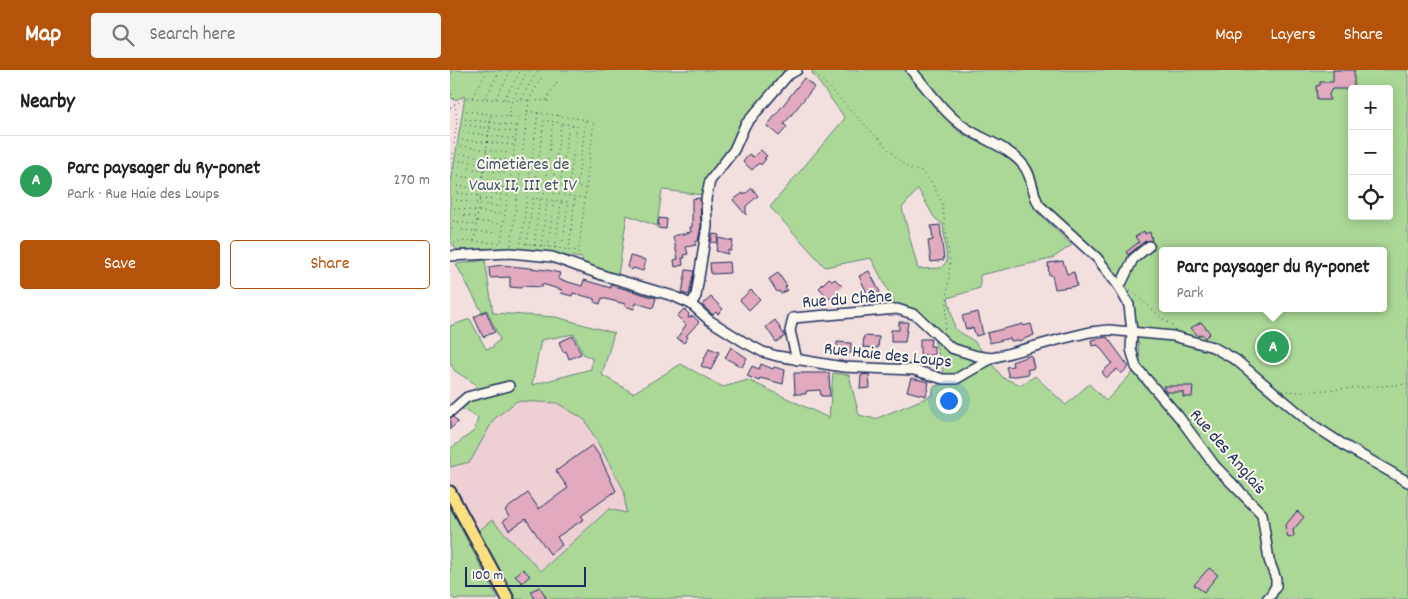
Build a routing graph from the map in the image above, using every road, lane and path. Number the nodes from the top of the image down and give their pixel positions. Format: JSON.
{"nodes":[{"id":1,"x":453,"y":70,"type":"edge"},
{"id":2,"x":488,"y":70,"type":"edge"},
{"id":3,"x":500,"y":70,"type":"edge"},
{"id":4,"x":511,"y":70,"type":"edge"},
{"id":5,"x":521,"y":70,"type":"edge"},
{"id":6,"x":528,"y":70,"type":"edge"},
{"id":7,"x":797,"y":70,"type":"edge"},
{"id":8,"x":812,"y":70,"type":"edge"},
{"id":9,"x":911,"y":70,"type":"edge"},
{"id":10,"x":536,"y":72,"type":"dead end"},
{"id":11,"x":450,"y":75,"type":"edge"},
{"id":12,"x":543,"y":75,"type":"dead end"},
{"id":13,"x":450,"y":78,"type":"edge"},
{"id":14,"x":557,"y":82,"type":"dead end"},
{"id":15,"x":450,"y":89,"type":"edge"},
{"id":16,"x":472,"y":98,"type":"junction"},
{"id":17,"x":484,"y":98,"type":"junction"},
{"id":18,"x":450,"y":99,"type":"edge"},
{"id":19,"x":495,"y":99,"type":"junction"},
{"id":20,"x":504,"y":99,"type":"junction"},
{"id":21,"x":512,"y":100,"type":"junction"},
{"id":22,"x":520,"y":100,"type":"junction"},
{"id":23,"x":529,"y":100,"type":"junction"},
{"id":24,"x":546,"y":101,"type":"junction"},
{"id":25,"x":550,"y":101,"type":"dead end"},
{"id":26,"x":455,"y":103,"type":"junction"},
{"id":27,"x":450,"y":108,"type":"edge"},
{"id":28,"x":466,"y":111,"type":"dead end"},
{"id":29,"x":527,"y":111,"type":"junction"},
{"id":30,"x":538,"y":112,"type":"junction"},
{"id":31,"x":491,"y":115,"type":"junction"},
{"id":32,"x":519,"y":115,"type":"dead end"},
{"id":33,"x":509,"y":117,"type":"junction"},
{"id":34,"x":465,"y":119,"type":"dead end"},
{"id":35,"x":518,"y":119,"type":"junction"},
{"id":36,"x":586,"y":119,"type":"junction"},
{"id":37,"x":490,"y":122,"type":"junction"},
{"id":38,"x":553,"y":122,"type":"junction"},
{"id":39,"x":562,"y":123,"type":"junction"},
{"id":40,"x":465,"y":125,"type":"dead end"},
{"id":41,"x":570,"y":125,"type":"junction"},
{"id":42,"x":517,"y":126,"type":"junction"},
{"id":43,"x":489,"y":128,"type":"junction"},
{"id":44,"x":463,"y":132,"type":"dead end"},
{"id":45,"x":516,"y":132,"type":"junction"},
{"id":46,"x":488,"y":136,"type":"junction"},
{"id":47,"x":516,"y":139,"type":"junction"},
{"id":48,"x":462,"y":140,"type":"dead end"},
{"id":49,"x":487,"y":142,"type":"junction"},
{"id":50,"x":461,"y":146,"type":"dead end"},
{"id":51,"x":515,"y":146,"type":"junction"},
{"id":52,"x":486,"y":150,"type":"junction"},
{"id":53,"x":508,"y":153,"type":"dead end"},
{"id":54,"x":460,"y":154,"type":"dead end"},
{"id":55,"x":485,"y":158,"type":"junction"},
{"id":56,"x":506,"y":160,"type":"dead end"},
{"id":57,"x":460,"y":161,"type":"dead end"},
{"id":58,"x":485,"y":163,"type":"junction"},
{"id":59,"x":506,"y":166,"type":"dead end"},
{"id":60,"x":459,"y":167,"type":"dead end"},
{"id":61,"x":484,"y":171,"type":"junction"},
{"id":62,"x":505,"y":172,"type":"dead end"},
{"id":63,"x":546,"y":175,"type":"dead end"},
{"id":64,"x":554,"y":175,"type":"dead end"},
{"id":65,"x":458,"y":176,"type":"dead end"},
{"id":66,"x":450,"y":178,"type":"edge"},
{"id":67,"x":561,"y":178,"type":"dead end"},
{"id":68,"x":519,"y":179,"type":"junction"},
{"id":69,"x":482,"y":180,"type":"junction"},
{"id":70,"x":530,"y":180,"type":"junction"},
{"id":71,"x":536,"y":181,"type":"junction"},
{"id":72,"x":509,"y":183,"type":"junction"},
{"id":73,"x":457,"y":186,"type":"dead end"},
{"id":74,"x":482,"y":186,"type":"junction"},
{"id":75,"x":570,"y":186,"type":"junction"},
{"id":76,"x":577,"y":186,"type":"junction"},
{"id":77,"x":509,"y":188,"type":"junction"},
{"id":78,"x":586,"y":188,"type":"junction"},
{"id":79,"x":518,"y":189,"type":"junction"},
{"id":80,"x":481,"y":190,"type":"junction"},
{"id":81,"x":528,"y":190,"type":"junction"},
{"id":82,"x":457,"y":193,"type":"dead end"},
{"id":83,"x":502,"y":195,"type":"dead end"},
{"id":84,"x":575,"y":196,"type":"junction"},
{"id":85,"x":480,"y":197,"type":"junction"},
{"id":86,"x":585,"y":198,"type":"junction"},
{"id":87,"x":540,"y":199,"type":"junction"},
{"id":88,"x":456,"y":200,"type":"dead end"},
{"id":89,"x":502,"y":200,"type":"dead end"},
{"id":90,"x":547,"y":200,"type":"junction"},
{"id":91,"x":554,"y":200,"type":"junction"},
{"id":92,"x":561,"y":201,"type":"junction"},
{"id":93,"x":479,"y":204,"type":"junction"},
{"id":94,"x":501,"y":206,"type":"dead end"},
{"id":95,"x":454,"y":208,"type":"dead end"},
{"id":96,"x":478,"y":211,"type":"junction"},
{"id":97,"x":454,"y":214,"type":"dead end"},
{"id":98,"x":500,"y":214,"type":"dead end"},
{"id":99,"x":478,"y":218,"type":"junction"},
{"id":100,"x":453,"y":221,"type":"dead end"},
{"id":101,"x":477,"y":221,"type":"junction"},
{"id":102,"x":499,"y":224,"type":"dead end"},
{"id":103,"x":476,"y":225,"type":"junction"},
{"id":104,"x":452,"y":229,"type":"dead end"},
{"id":105,"x":476,"y":232,"type":"junction"},
{"id":106,"x":497,"y":233,"type":"dead end"},
{"id":107,"x":474,"y":242,"type":"junction"},
{"id":108,"x":527,"y":244,"type":"junction"},
{"id":109,"x":534,"y":245,"type":"junction"},
{"id":110,"x":450,"y":246,"type":"edge"},
{"id":111,"x":541,"y":246,"type":"junction"},
{"id":112,"x":1149,"y":246,"type":"dead end"},
{"id":113,"x":548,"y":247,"type":"junction"},
{"id":114,"x":554,"y":248,"type":"junction"},
{"id":115,"x":562,"y":249,"type":"junction"},
{"id":116,"x":569,"y":250,"type":"junction"},
{"id":117,"x":579,"y":251,"type":"junction"},
{"id":118,"x":510,"y":253,"type":"junction"},
{"id":119,"x":450,"y":256,"type":"edge"},
{"id":120,"x":576,"y":265,"type":"junction"},
{"id":121,"x":1120,"y":283,"type":"junction"},
{"id":122,"x":691,"y":304,"type":"junction"},
{"id":123,"x":1174,"y":328,"type":"dead end"},
{"id":124,"x":944,"y":329,"type":"dead end"},
{"id":125,"x":1132,"y":332,"type":"junction"},
{"id":126,"x":992,"y":358,"type":"junction"},
{"id":127,"x":797,"y":360,"type":"junction"},
{"id":128,"x":1408,"y":384,"type":"edge"},
{"id":129,"x":509,"y":386,"type":"dead end"},
{"id":130,"x":1271,"y":390,"type":"junction"},
{"id":131,"x":450,"y":412,"type":"edge"},
{"id":132,"x":1408,"y":482,"type":"edge"},
{"id":133,"x":450,"y":492,"type":"edge"},
{"id":134,"x":508,"y":599,"type":"edge"},
{"id":135,"x":1267,"y":599,"type":"edge"}],
"edges":[{"from":1,"to":11,"type":"path"},
{"from":2,"to":16,"type":"path"},
{"from":3,"to":17,"type":"path"},
{"from":4,"to":19,"type":"path"},
{"from":5,"to":20,"type":"path"},
{"from":6,"to":21,"type":"path"},
{"from":7,"to":122,"type":"street"},
{"from":8,"to":124,"type":"path"},
{"from":9,"to":121,"type":"street","name":"Rue des Anglais"},
{"from":10,"to":22,"type":"path"},
{"from":11,"to":13,"type":"path"},
{"from":12,"to":23,"type":"path"},
{"from":14,"to":24,"type":"path"},
{"from":15,"to":26,"type":"path"},
{"from":16,"to":17,"type":"path"},
{"from":16,"to":26,"type":"path"},
{"from":17,"to":19,"type":"path"},
{"from":18,"to":26,"type":"path"},
{"from":19,"to":20,"type":"path"},
{"from":20,"to":21,"type":"path"},
{"from":21,"to":22,"type":"path"},
{"from":21,"to":33,"type":"path"},
{"from":22,"to":23,"type":"path"},
{"from":23,"to":24,"type":"path"},
{"from":23,"to":29,"type":"path"},
{"from":24,"to":25,"type":"path"},
{"from":26,"to":27,"type":"path"},
{"from":26,"to":66,"type":"path"},
{"from":28,"to":31,"type":"path"},
{"from":29,"to":30,"type":"path"},
{"from":29,"to":68,"type":"path"},
{"from":30,"to":36,"type":"path"},
{"from":30,"to":70,"type":"path"},
{"from":31,"to":33,"type":"path"},
{"from":31,"to":37,"type":"path"},
{"from":32,"to":35,"type":"path"},
{"from":33,"to":35,"type":"path"},
{"from":34,"to":37,"type":"path"},
{"from":35,"to":42,"type":"path"},
{"from":36,"to":76,"type":"path"},
{"from":36,"to":78,"type":"path"},
{"from":37,"to":42,"type":"path"},
{"from":37,"to":43,"type":"path"},
{"from":38,"to":39,"type":"path"},
{"from":38,"to":63,"type":"path"},
{"from":38,"to":71,"type":"path"},
{"from":39,"to":41,"type":"path"},
{"from":39,"to":64,"type":"path"},
{"from":40,"to":43,"type":"path"},
{"from":41,"to":67,"type":"path"},
{"from":41,"to":75,"type":"path"},
{"from":42,"to":45,"type":"path"},
{"from":43,"to":45,"type":"path"},
{"from":43,"to":46,"type":"path"},
{"from":44,"to":46,"type":"path"},
{"from":45,"to":47,"type":"path"},
{"from":46,"to":47,"type":"path"},
{"from":46,"to":49,"type":"path"},
{"from":47,"to":51,"type":"path"},
{"from":48,"to":49,"type":"path"},
{"from":49,"to":51,"type":"path"},
{"from":49,"to":52,"type":"path"},
{"from":50,"to":52,"type":"path"},
{"from":51,"to":72,"type":"path"},
{"from":52,"to":53,"type":"path"},
{"from":52,"to":55,"type":"path"},
{"from":54,"to":55,"type":"path"},
{"from":55,"to":56,"type":"path"},
{"from":55,"to":58,"type":"path"},
{"from":57,"to":58,"type":"path"},
{"from":58,"to":59,"type":"path"},
{"from":58,"to":61,"type":"path"},
{"from":60,"to":61,"type":"path"},
{"from":61,"to":62,"type":"path"},
{"from":61,"to":69,"type":"path"},
{"from":65,"to":69,"type":"path"},
{"from":68,"to":70,"type":"path"},
{"from":68,"to":79,"type":"path"},
{"from":69,"to":72,"type":"path"},
{"from":69,"to":74,"type":"path"},
{"from":70,"to":71,"type":"path"},
{"from":70,"to":81,"type":"path"},
{"from":71,"to":75,"type":"path"},
{"from":72,"to":77,"type":"path"},
{"from":73,"to":80,"type":"path"},
{"from":74,"to":77,"type":"path"},
{"from":74,"to":80,"type":"path"},
{"from":75,"to":76,"type":"path"},
{"from":76,"to":78,"type":"path"},
{"from":77,"to":107,"type":"path"},
{"from":78,"to":86,"type":"path"},
{"from":79,"to":81,"type":"path"},
{"from":79,"to":118,"type":"path"},
{"from":80,"to":83,"type":"path"},
{"from":80,"to":85,"type":"path"},
{"from":81,"to":84,"type":"path"},
{"from":81,"to":108,"type":"path"},
{"from":82,"to":85,"type":"path"},
{"from":84,"to":86,"type":"path"},
{"from":84,"to":116,"type":"path"},
{"from":85,"to":89,"type":"path"},
{"from":85,"to":93,"type":"path"},
{"from":86,"to":117,"type":"path"},
{"from":87,"to":90,"type":"path"},
{"from":87,"to":108,"type":"path"},
{"from":87,"to":109,"type":"path"},
{"from":88,"to":93,"type":"path"},
{"from":90,"to":91,"type":"path"},
{"from":90,"to":111,"type":"path"},
{"from":91,"to":92,"type":"path"},
{"from":91,"to":113,"type":"path"},
{"from":92,"to":114,"type":"path"},
{"from":92,"to":115,"type":"path"},
{"from":93,"to":94,"type":"path"},
{"from":93,"to":96,"type":"path"},
{"from":95,"to":96,"type":"path"},
{"from":96,"to":98,"type":"path"},
{"from":96,"to":99,"type":"path"},
{"from":97,"to":99,"type":"path"},
{"from":99,"to":101,"type":"path"},
{"from":100,"to":103,"type":"path"},
{"from":101,"to":102,"type":"path"},
{"from":101,"to":103,"type":"path"},
{"from":103,"to":105,"type":"path"},
{"from":104,"to":105,"type":"path"},
{"from":105,"to":106,"type":"path"},
{"from":105,"to":107,"type":"path"},
{"from":107,"to":110,"type":"path"},
{"from":108,"to":109,"type":"path"},
{"from":109,"to":111,"type":"path"},
{"from":111,"to":113,"type":"path"},
{"from":112,"to":121,"type":"street"},
{"from":113,"to":114,"type":"path"},
{"from":114,"to":115,"type":"path"},
{"from":115,"to":116,"type":"path"},
{"from":116,"to":117,"type":"path"},
{"from":117,"to":120,"type":"path"},
{"from":118,"to":119,"type":"street","name":"Rue Haie des Loups"},
{"from":118,"to":120,"type":"street","name":"Rue Haie des Loups"},
{"from":120,"to":122,"type":"street","name":"Rue Haie des Loups"},
{"from":121,"to":123,"type":"path"},
{"from":121,"to":125,"type":"street","name":"Rue des Anglais"},
{"from":122,"to":127,"type":"street","name":"Rue Haie des Loups"},
{"from":125,"to":126,"type":"street","name":"Rue Haie des Loups"},
{"from":125,"to":130,"type":"street","name":"Rue Haie des Loups"},
{"from":125,"to":135,"type":"street","name":"Rue des Anglais"},
{"from":126,"to":127,"type":"street","name":"Rue Haie des Loups"},
{"from":126,"to":127,"type":"street","name":"Rue du Chêne"},
{"from":128,"to":130,"type":"path"},
{"from":129,"to":131,"type":"street"},
{"from":130,"to":132,"type":"street","name":"Rue Haie des Loups"},
{"from":133,"to":134,"type":"main road"}]}
